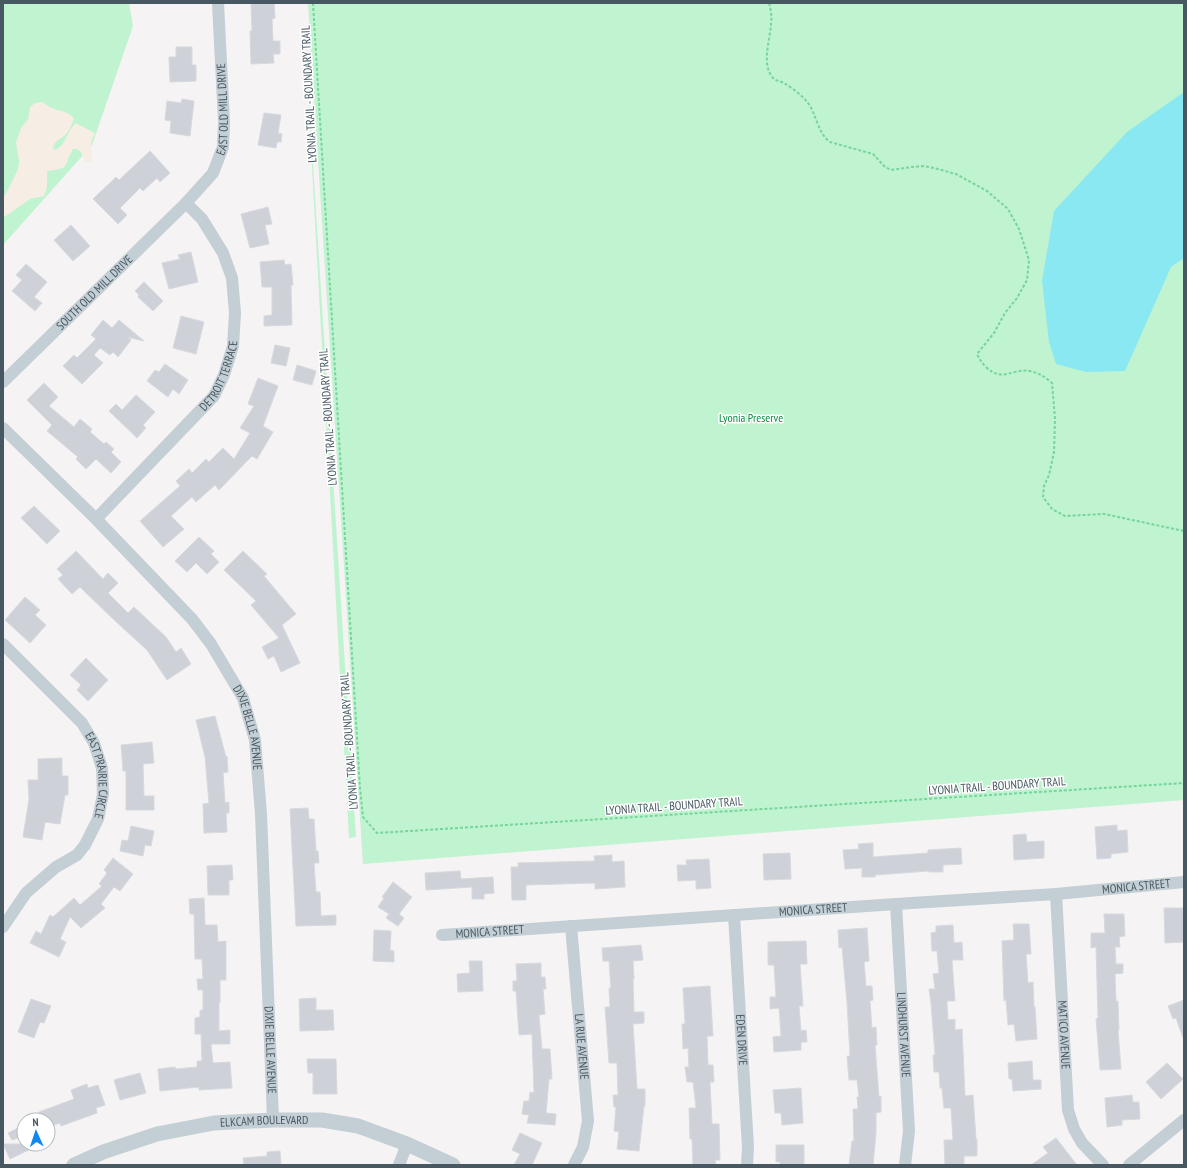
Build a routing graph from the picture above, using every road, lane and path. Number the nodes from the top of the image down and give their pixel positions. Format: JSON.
{"nodes":[{"id":1,"x":218,"y":3,"type":"edge"},
{"id":2,"x":312,"y":3,"type":"edge"},
{"id":3,"x":770,"y":3,"type":"edge"},
{"id":4,"x":186,"y":202,"type":"junction"},
{"id":5,"x":3,"y":382,"type":"edge"},
{"id":6,"x":3,"y":428,"type":"edge"},
{"id":7,"x":96,"y":519,"type":"junction"},
{"id":8,"x":1184,"y":531,"type":"edge"},
{"id":9,"x":3,"y":644,"type":"edge"},
{"id":10,"x":1184,"y":783,"type":"edge"},
{"id":11,"x":1184,"y":882,"type":"edge"},
{"id":12,"x":1056,"y":894,"type":"junction"},
{"id":13,"x":896,"y":904,"type":"junction"},
{"id":14,"x":734,"y":915,"type":"junction"},
{"id":15,"x":571,"y":926,"type":"junction"},
{"id":16,"x":3,"y":927,"type":"edge"},
{"id":17,"x":442,"y":935,"type":"dead end"},
{"id":18,"x":273,"y":1120,"type":"junction"},
{"id":19,"x":1184,"y":1120,"type":"edge"},
{"id":20,"x":407,"y":1144,"type":"junction"},
{"id":21,"x":74,"y":1165,"type":"edge"},
{"id":22,"x":399,"y":1165,"type":"edge"},
{"id":23,"x":453,"y":1165,"type":"edge"},
{"id":24,"x":574,"y":1165,"type":"edge"},
{"id":25,"x":747,"y":1165,"type":"edge"},
{"id":26,"x":905,"y":1165,"type":"edge"},
{"id":27,"x":1103,"y":1165,"type":"edge"},
{"id":28,"x":1129,"y":1165,"type":"edge"}],
"edges":[{"from":1,"to":4,"type":"street","name":"EAST OLD MILL DRIVE"},
{"from":2,"to":10,"type":"path","name":"LYONIA TRAIL - BOUNDARY TRAIL"},
{"from":3,"to":8,"type":"path"},
{"from":4,"to":5,"type":"street","name":"SOUTH OLD MILL DRIVE"},
{"from":4,"to":7,"type":"street","name":"DETROIT TERRACE"},
{"from":6,"to":7,"type":"street","name":"DIXIE BELLE AVENUE"},
{"from":7,"to":18,"type":"street","name":"DIXIE BELLE AVENUE"},
{"from":9,"to":16,"type":"street","name":"EAST PRAIRIE CIRCLE"},
{"from":11,"to":12,"type":"street","name":"MONICA STREET"},
{"from":12,"to":13,"type":"street","name":"MONICA STREET"},
{"from":12,"to":27,"type":"street","name":"MATICO AVENUE"},
{"from":13,"to":14,"type":"street","name":"MONICA STREET"},
{"from":13,"to":26,"type":"street","name":"LINDHURST AVENUE"},
{"from":14,"to":15,"type":"street","name":"MONICA STREET"},
{"from":14,"to":25,"type":"street","name":"EDEN DRIVE"},
{"from":15,"to":17,"type":"street","name":"MONICA STREET"},
{"from":15,"to":24,"type":"street","name":"LA RUE AVENUE"},
{"from":18,"to":20,"type":"street","name":"ELKCAM BOULEVARD"},
{"from":18,"to":21,"type":"street","name":"ELKCAM BOULEVARD"},
{"from":19,"to":28,"type":"street"},
{"from":20,"to":22,"type":"street"},
{"from":20,"to":23,"type":"street","name":"ELKCAM BOULEVARD"}]}
